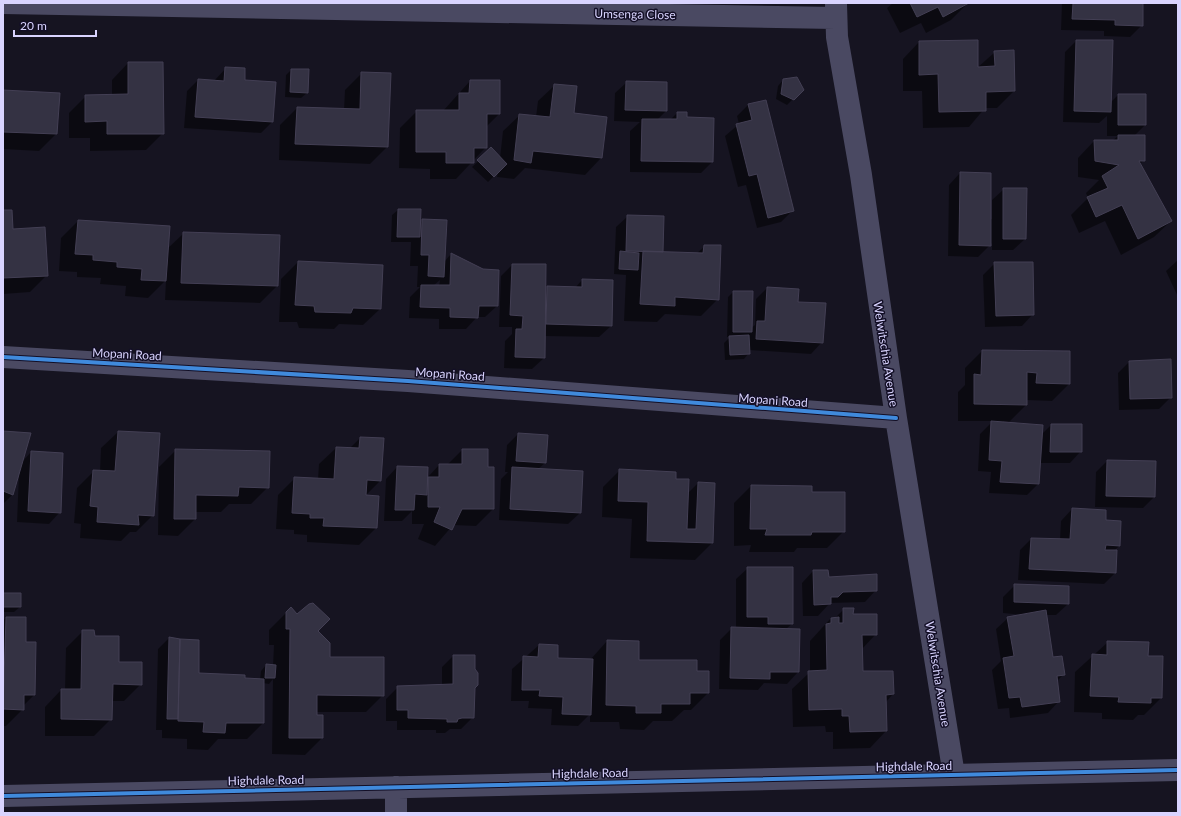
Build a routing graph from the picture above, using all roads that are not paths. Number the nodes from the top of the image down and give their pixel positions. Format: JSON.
{"nodes":[{"id":1,"x":3,"y":3,"type":"edge"},
{"id":2,"x":836,"y":10,"type":"edge"},
{"id":3,"x":3,"y":357,"type":"edge"},
{"id":4,"x":896,"y":418,"type":"junction"},
{"id":5,"x":1178,"y":770,"type":"edge"},
{"id":6,"x":954,"y":775,"type":"junction"},
{"id":7,"x":396,"y":787,"type":"junction"},
{"id":8,"x":3,"y":796,"type":"edge"},
{"id":9,"x":396,"y":813,"type":"edge"}],
"edges":[{"from":1,"to":2,"type":"street","name":"Umsenga Close"},
{"from":2,"to":4,"type":"street","name":"Welwitschia Avenue"},
{"from":3,"to":4,"type":"street","name":"Mopani Road"},
{"from":4,"to":6,"type":"street","name":"Welwitschia Avenue"},
{"from":5,"to":6,"type":"street","name":"Highdale Road"},
{"from":6,"to":7,"type":"street","name":"Highdale Road"},
{"from":7,"to":8,"type":"street","name":"Highdale Road"},
{"from":7,"to":9,"type":"street"}]}
